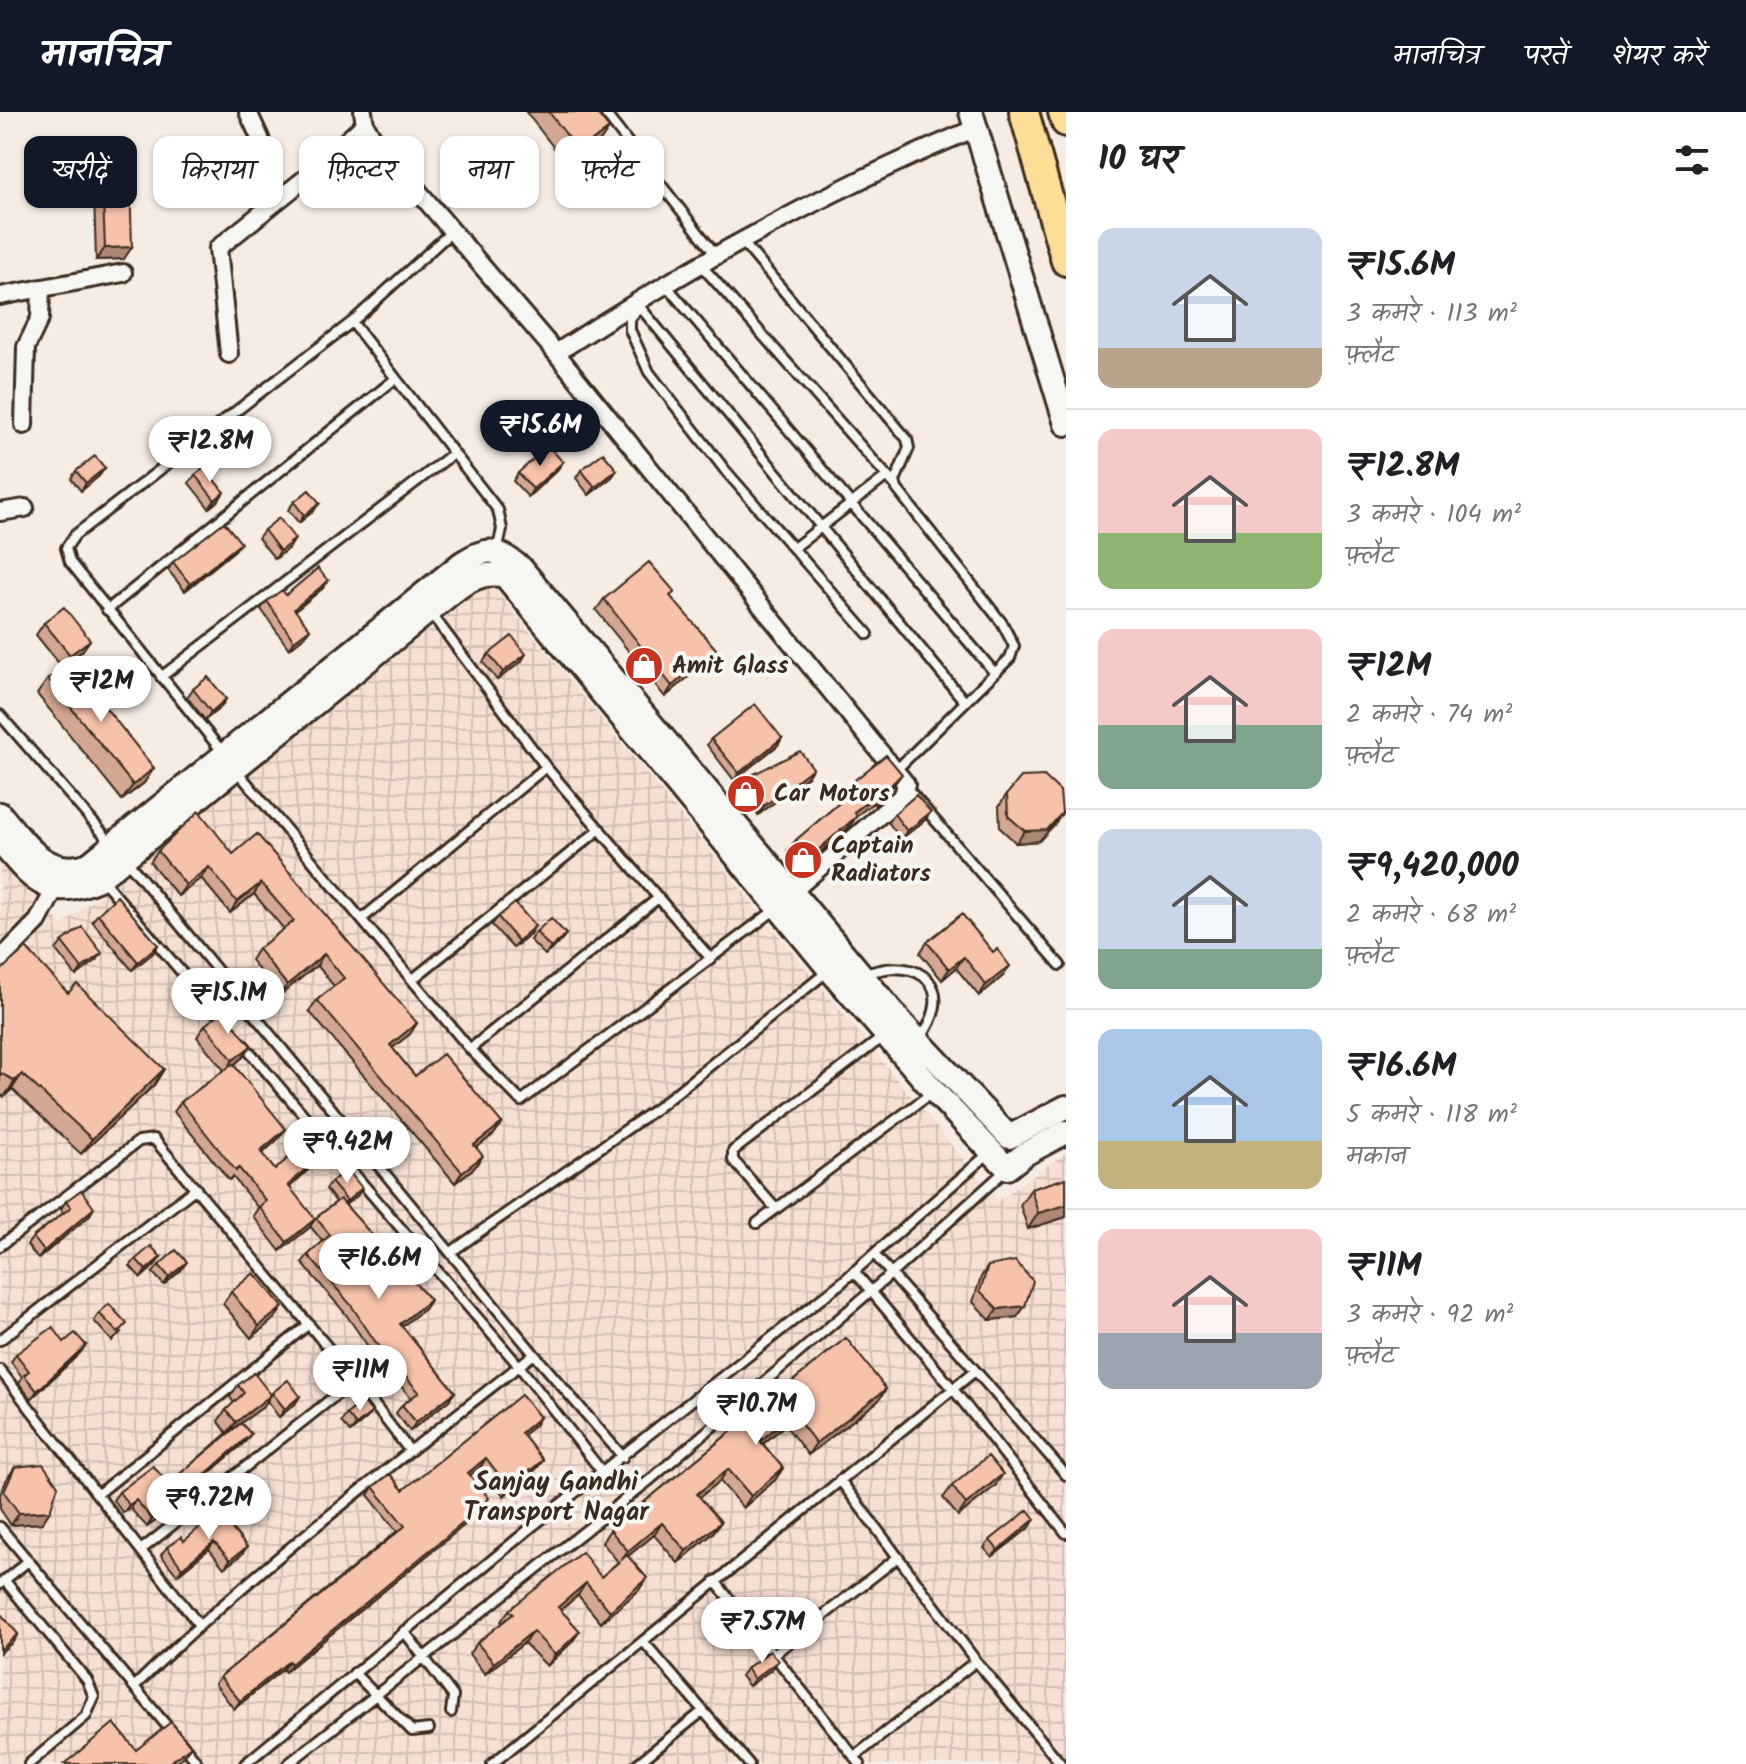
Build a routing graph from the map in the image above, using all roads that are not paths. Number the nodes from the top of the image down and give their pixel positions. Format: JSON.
{"nodes":[{"id":1,"x":248,"y":112,"type":"edge"},
{"id":2,"x":604,"y":112,"type":"edge"},
{"id":3,"x":1024,"y":112,"type":"edge"},
{"id":4,"x":1063,"y":112,"type":"edge"},
{"id":5,"x":364,"y":118,"type":"edge"},
{"id":6,"x":974,"y":120,"type":"edge"},
{"id":7,"x":1066,"y":122,"type":"edge"},
{"id":8,"x":259,"y":136,"type":"edge"},
{"id":9,"x":283,"y":194,"type":"edge"},
{"id":10,"x":268,"y":208,"type":"edge"},
{"id":11,"x":450,"y":233,"type":"junction"},
{"id":12,"x":742,"y":241,"type":"junction"},
{"id":13,"x":716,"y":255,"type":"junction"},
{"id":14,"x":1066,"y":261,"type":"edge"},
{"id":15,"x":701,"y":264,"type":"junction"},
{"id":16,"x":123,"y":273,"type":"dead end"},
{"id":17,"x":664,"y":284,"type":"junction"},
{"id":18,"x":41,"y":288,"type":"junction"},
{"id":19,"x":0,"y":296,"type":"edge"},
{"id":20,"x":638,"y":304,"type":"junction"},
{"id":21,"x":352,"y":322,"type":"junction"},
{"id":22,"x":556,"y":353,"type":"junction"},
{"id":23,"x":229,"y":354,"type":"dead end"},
{"id":24,"x":395,"y":379,"type":"junction"},
{"id":25,"x":1066,"y":424,"type":"edge"},
{"id":26,"x":24,"y":425,"type":"dead end"},
{"id":27,"x":454,"y":453,"type":"junction"},
{"id":28,"x":887,"y":476,"type":"junction"},
{"id":29,"x":895,"y":485,"type":"junction"},
{"id":30,"x":849,"y":506,"type":"junction"},
{"id":31,"x":25,"y":508,"type":"dead end"},
{"id":32,"x":0,"y":512,"type":"edge"},
{"id":33,"x":821,"y":527,"type":"junction"},
{"id":34,"x":795,"y":547,"type":"junction"},
{"id":35,"x":493,"y":561,"type":"junction"},
{"id":36,"x":107,"y":610,"type":"junction"},
{"id":37,"x":429,"y":611,"type":"junction"},
{"id":38,"x":868,"y":634,"type":"dead end"},
{"id":39,"x":994,"y":672,"type":"junction"},
{"id":40,"x":161,"y":677,"type":"junction"},
{"id":41,"x":965,"y":702,"type":"junction"},
{"id":42,"x":0,"y":715,"type":"edge"},
{"id":43,"x":230,"y":762,"type":"junction"},
{"id":44,"x":546,"y":767,"type":"junction"},
{"id":45,"x":897,"y":769,"type":"junction"},
{"id":46,"x":907,"y":788,"type":"junction"},
{"id":47,"x":0,"y":814,"type":"edge"},
{"id":48,"x":600,"y":829,"type":"junction"},
{"id":49,"x":0,"y":842,"type":"edge"},
{"id":50,"x":119,"y":852,"type":"junction"},
{"id":51,"x":95,"y":871,"type":"junction"},
{"id":52,"x":59,"y":878,"type":"junction"},
{"id":53,"x":785,"y":898,"type":"junction"},
{"id":54,"x":657,"y":899,"type":"junction"},
{"id":55,"x":363,"y":918,"type":"junction"},
{"id":56,"x":2,"y":955,"type":"edge"},
{"id":57,"x":711,"y":959,"type":"junction"},
{"id":58,"x":838,"y":963,"type":"junction"},
{"id":59,"x":1060,"y":965,"type":"dead end"},
{"id":60,"x":862,"y":976,"type":"junction"},
{"id":61,"x":413,"y":979,"type":"junction"},
{"id":62,"x":894,"y":1028,"type":"junction"},
{"id":63,"x":918,"y":1041,"type":"junction"},
{"id":64,"x":470,"y":1049,"type":"junction"},
{"id":65,"x":934,"y":1091,"type":"junction"},
{"id":66,"x":1066,"y":1107,"type":"edge"},
{"id":67,"x":1066,"y":1132,"type":"edge"},
{"id":68,"x":1000,"y":1144,"type":"junction"},
{"id":69,"x":1016,"y":1161,"type":"junction"},
{"id":70,"x":196,"y":1188,"type":"junction"},
{"id":71,"x":776,"y":1209,"type":"junction"},
{"id":72,"x":757,"y":1223,"type":"dead end"},
{"id":73,"x":0,"y":1246,"type":"edge"},
{"id":74,"x":451,"y":1252,"type":"junction"},
{"id":75,"x":874,"y":1254,"type":"junction"},
{"id":76,"x":854,"y":1271,"type":"junction"},
{"id":77,"x":891,"y":1274,"type":"junction"},
{"id":78,"x":871,"y":1292,"type":"junction"},
{"id":79,"x":309,"y":1324,"type":"junction"},
{"id":80,"x":0,"y":1340,"type":"edge"},
{"id":81,"x":534,"y":1354,"type":"junction"},
{"id":82,"x":519,"y":1366,"type":"junction"},
{"id":83,"x":0,"y":1370,"type":"edge"},
{"id":84,"x":975,"y":1371,"type":"junction"},
{"id":85,"x":355,"y":1380,"type":"junction"},
{"id":86,"x":953,"y":1389,"type":"junction"},
{"id":87,"x":409,"y":1450,"type":"junction"},
{"id":88,"x":623,"y":1457,"type":"junction"},
{"id":89,"x":603,"y":1473,"type":"junction"},
{"id":90,"x":1066,"y":1475,"type":"edge"},
{"id":91,"x":840,"y":1480,"type":"junction"},
{"id":92,"x":98,"y":1494,"type":"junction"},
{"id":93,"x":0,"y":1527,"type":"edge"},
{"id":94,"x":1066,"y":1533,"type":"edge"},
{"id":95,"x":141,"y":1550,"type":"junction"},
{"id":96,"x":897,"y":1558,"type":"junction"},
{"id":97,"x":27,"y":1562,"type":"junction"},
{"id":98,"x":715,"y":1581,"type":"junction"},
{"id":99,"x":2,"y":1582,"type":"edge"},
{"id":100,"x":199,"y":1625,"type":"junction"},
{"id":101,"x":404,"y":1631,"type":"junction"},
{"id":102,"x":643,"y":1641,"type":"junction"},
{"id":103,"x":773,"y":1655,"type":"junction"},
{"id":104,"x":423,"y":1656,"type":"junction"},
{"id":105,"x":976,"y":1661,"type":"junction"},
{"id":106,"x":354,"y":1673,"type":"junction"},
{"id":107,"x":135,"y":1686,"type":"junction"},
{"id":108,"x":372,"y":1694,"type":"junction"},
{"id":109,"x":703,"y":1711,"type":"junction"},
{"id":110,"x":451,"y":1712,"type":"dead end"},
{"id":111,"x":429,"y":1729,"type":"dead end"},
{"id":112,"x":857,"y":1760,"type":"edge"},
{"id":113,"x":29,"y":1764,"type":"edge"},
{"id":114,"x":198,"y":1764,"type":"edge"},
{"id":115,"x":245,"y":1764,"type":"edge"},
{"id":116,"x":288,"y":1764,"type":"edge"},
{"id":117,"x":492,"y":1764,"type":"edge"},
{"id":118,"x":637,"y":1764,"type":"edge"},
{"id":119,"x":749,"y":1764,"type":"edge"},
{"id":120,"x":1061,"y":1764,"type":"edge"}],
"edges":[{"from":1,"to":8,"type":"street"},
{"from":2,"to":13,"type":"lane"},
{"from":3,"to":14,"type":"highway"},
{"from":4,"to":7,"type":"highway"},
{"from":5,"to":9,"type":"street"},
{"from":5,"to":11,"type":"street"},
{"from":6,"to":12,"type":"street"},
{"from":6,"to":25,"type":"main road"},
{"from":10,"to":23,"type":"street"},
{"from":11,"to":21,"type":"lane"},
{"from":11,"to":22,"type":"street"},
{"from":12,"to":13,"type":"street"},
{"from":12,"to":29,"type":"lane"},
{"from":13,"to":15,"type":"street"},
{"from":15,"to":17,"type":"street"},
{"from":15,"to":28,"type":"lane"},
{"from":16,"to":18,"type":"street"},
{"from":17,"to":20,"type":"street"},
{"from":17,"to":30,"type":"lane"},
{"from":18,"to":19,"type":"street"},
{"from":18,"to":26,"type":"street"},
{"from":20,"to":22,"type":"street"},
{"from":20,"to":33,"type":"lane"},
{"from":20,"to":34,"type":"lane"},
{"from":21,"to":24,"type":"lane"},
{"from":21,"to":36,"type":"lane"},
{"from":22,"to":45,"type":"street"},
{"from":24,"to":27,"type":"lane"},
{"from":24,"to":36,"type":"lane"},
{"from":27,"to":35,"type":"lane"},
{"from":27,"to":40,"type":"lane"},
{"from":28,"to":29,"type":"lane"},
{"from":28,"to":30,"type":"lane"},
{"from":29,"to":39,"type":"lane"},
{"from":30,"to":33,"type":"lane"},
{"from":30,"to":39,"type":"lane"},
{"from":31,"to":32,"type":"street"},
{"from":33,"to":34,"type":"lane"},
{"from":33,"to":41,"type":"lane"},
{"from":34,"to":38,"type":"lane"},
{"from":35,"to":37,"type":"main road"},
{"from":35,"to":43,"type":"main road"},
{"from":35,"to":53,"type":"main road"},
{"from":36,"to":40,"type":"lane"},
{"from":37,"to":43,"type":"main road"},
{"from":37,"to":44,"type":"lane"},
{"from":39,"to":41,"type":"lane"},
{"from":40,"to":43,"type":"lane"},
{"from":41,"to":45,"type":"lane"},
{"from":42,"to":50,"type":"lane"},
{"from":43,"to":50,"type":"main road"},
{"from":43,"to":55,"type":"lane"},
{"from":44,"to":48,"type":"lane"},
{"from":44,"to":55,"type":"lane"},
{"from":45,"to":46,"type":"street"},
{"from":46,"to":53,"type":"street"},
{"from":46,"to":59,"type":"lane"},
{"from":47,"to":52,"type":"main road"},
{"from":48,"to":54,"type":"lane"},
{"from":48,"to":61,"type":"lane"},
{"from":49,"to":52,"type":"main road"},
{"from":50,"to":51,"type":"main road"},
{"from":50,"to":74,"type":"lane"},
{"from":51,"to":52,"type":"main road"},
{"from":51,"to":82,"type":"lane"},
{"from":52,"to":56,"type":"street"},
{"from":53,"to":57,"type":"lane"},
{"from":53,"to":58,"type":"main road"},
{"from":54,"to":57,"type":"lane"},
{"from":54,"to":64,"type":"lane"},
{"from":55,"to":61,"type":"lane"},
{"from":57,"to":64,"type":"lane"},
{"from":58,"to":60,"type":"main road"},
{"from":58,"to":62,"type":"main road"},
{"from":58,"to":74,"type":"lane"},
{"from":60,"to":62,"type":"main road"},
{"from":60,"to":63,"type":"lane"},
{"from":61,"to":64,"type":"lane"},
{"from":62,"to":63,"type":"main road"},
{"from":62,"to":65,"type":"main road"},
{"from":62,"to":71,"type":"lane"},
{"from":63,"to":68,"type":"main road"},
{"from":65,"to":68,"type":"main road"},
{"from":65,"to":71,"type":"lane"},
{"from":66,"to":68,"type":"main road"},
{"from":67,"to":69,"type":"main road"},
{"from":68,"to":69,"type":"main road"},
{"from":68,"to":75,"type":"lane"},
{"from":69,"to":77,"type":"lane"},
{"from":70,"to":73,"type":"lane"},
{"from":70,"to":79,"type":"lane"},
{"from":70,"to":80,"type":"lane"},
{"from":71,"to":72,"type":"lane"},
{"from":74,"to":81,"type":"lane"},
{"from":75,"to":76,"type":"lane"},
{"from":75,"to":77,"type":"lane"},
{"from":76,"to":78,"type":"lane"},
{"from":76,"to":88,"type":"lane"},
{"from":77,"to":78,"type":"lane"},
{"from":77,"to":84,"type":"lane"},
{"from":78,"to":86,"type":"lane"},
{"from":78,"to":104,"type":"lane"},
{"from":79,"to":85,"type":"lane"},
{"from":79,"to":92,"type":"lane"},
{"from":81,"to":82,"type":"lane"},
{"from":81,"to":88,"type":"lane"},
{"from":82,"to":87,"type":"lane"},
{"from":82,"to":89,"type":"lane"},
{"from":83,"to":92,"type":"lane"},
{"from":84,"to":86,"type":"lane"},
{"from":84,"to":90,"type":"lane"},
{"from":85,"to":87,"type":"lane"},
{"from":85,"to":95,"type":"lane"},
{"from":86,"to":91,"type":"lane"},
{"from":86,"to":94,"type":"lane"},
{"from":87,"to":100,"type":"lane"},
{"from":88,"to":89,"type":"lane"},
{"from":89,"to":101,"type":"lane"},
{"from":91,"to":96,"type":"lane"},
{"from":91,"to":98,"type":"lane"},
{"from":92,"to":95,"type":"lane"},
{"from":93,"to":97,"type":"lane"},
{"from":95,"to":100,"type":"lane"},
{"from":96,"to":103,"type":"lane"},
{"from":96,"to":105,"type":"lane"},
{"from":97,"to":99,"type":"lane"},
{"from":97,"to":107,"type":"lane"},
{"from":98,"to":102,"type":"lane"},
{"from":98,"to":103,"type":"lane"},
{"from":99,"to":113,"type":"lane"},
{"from":100,"to":107,"type":"lane"},
{"from":101,"to":104,"type":"lane"},
{"from":101,"to":106,"type":"lane"},
{"from":102,"to":109,"type":"lane"},
{"from":102,"to":117,"type":"lane"},
{"from":103,"to":112,"type":"lane"},
{"from":104,"to":108,"type":"lane"},
{"from":104,"to":110,"type":"lane"},
{"from":105,"to":112,"type":"lane"},
{"from":105,"to":120,"type":"lane"},
{"from":106,"to":108,"type":"lane"},
{"from":106,"to":115,"type":"lane"},
{"from":107,"to":114,"type":"lane"},
{"from":108,"to":111,"type":"lane"},
{"from":108,"to":116,"type":"lane"},
{"from":109,"to":118,"type":"lane"},
{"from":109,"to":119,"type":"lane"}]}
